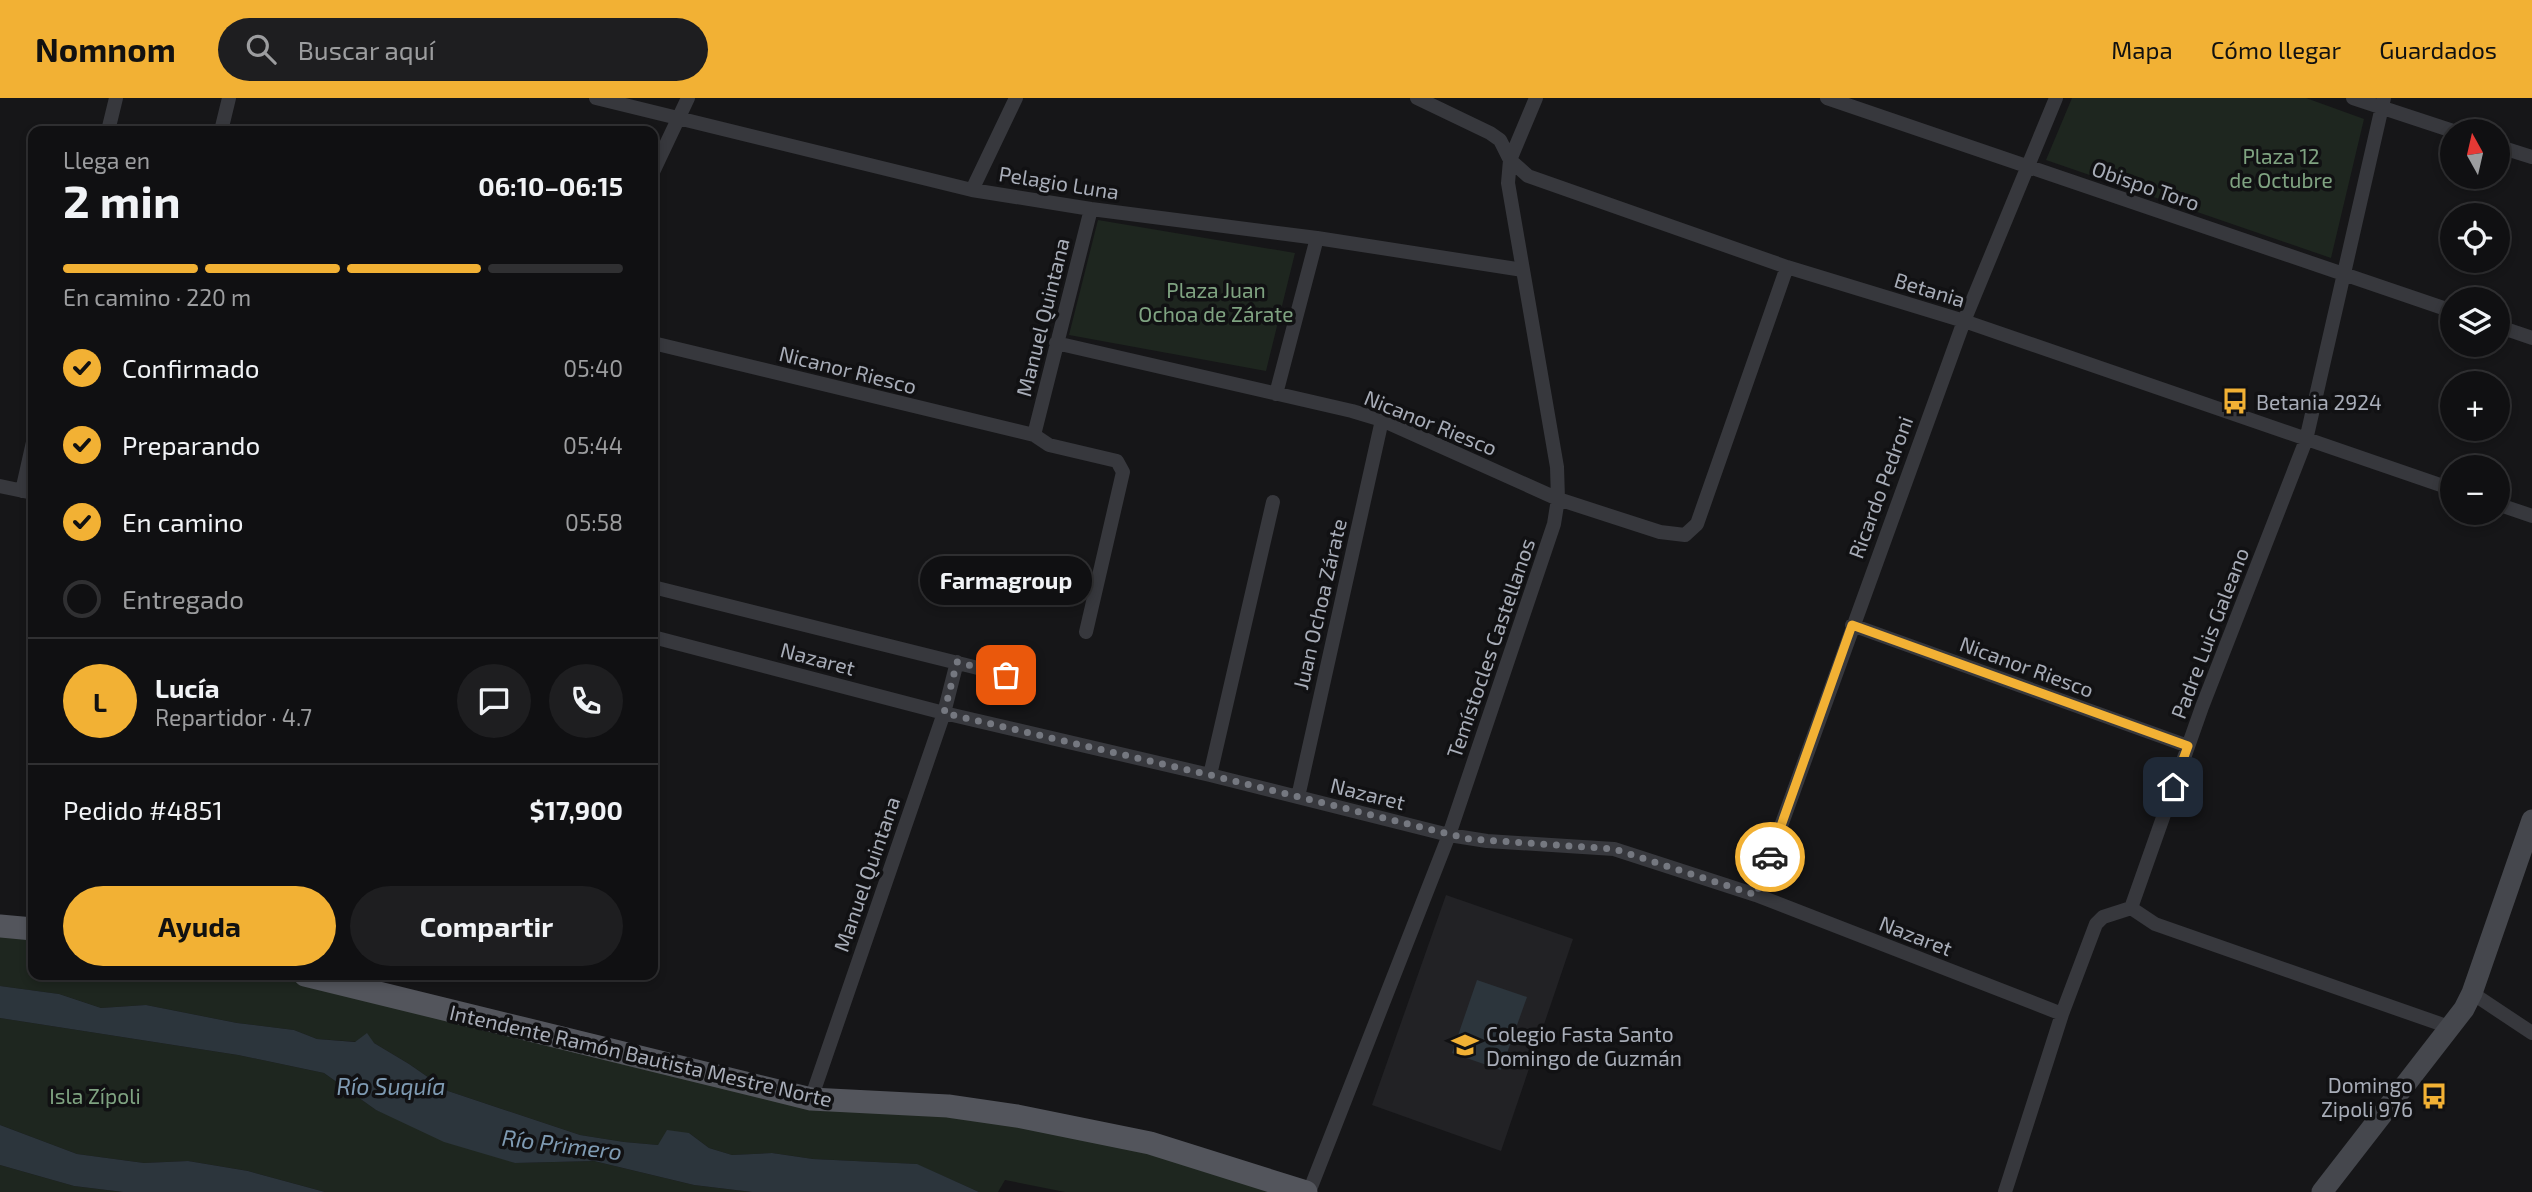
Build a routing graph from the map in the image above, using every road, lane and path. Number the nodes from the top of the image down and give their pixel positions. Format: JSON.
{"nodes":[{"id":1,"x":116,"y":98,"type":"edge"},
{"id":2,"x":229,"y":98,"type":"edge"},
{"id":3,"x":596,"y":98,"type":"edge"},
{"id":4,"x":688,"y":98,"type":"edge"},
{"id":5,"x":1016,"y":98,"type":"edge"},
{"id":6,"x":1416,"y":98,"type":"edge"},
{"id":7,"x":1536,"y":98,"type":"edge"},
{"id":8,"x":1827,"y":98,"type":"edge"},
{"id":9,"x":2056,"y":98,"type":"edge"},
{"id":10,"x":2353,"y":98,"type":"edge"},
{"id":11,"x":2383,"y":103,"type":"edge"},
{"id":12,"x":678,"y":119,"type":"junction"},
{"id":13,"x":2440,"y":125,"type":"edge"},
{"id":14,"x":109,"y":126,"type":"edge"},
{"id":15,"x":222,"y":126,"type":"edge"},
{"id":16,"x":2510,"y":150,"type":"edge"},
{"id":17,"x":2532,"y":158,"type":"edge"},
{"id":18,"x":1510,"y":160,"type":"junction"},
{"id":19,"x":658,"y":161,"type":"edge"},
{"id":20,"x":2027,"y":167,"type":"junction"},
{"id":21,"x":972,"y":190,"type":"junction"},
{"id":22,"x":1091,"y":209,"type":"junction"},
{"id":23,"x":1317,"y":238,"type":"junction"},
{"id":24,"x":1787,"y":267,"type":"junction"},
{"id":25,"x":1523,"y":270,"type":"junction"},
{"id":26,"x":2344,"y":274,"type":"junction"},
{"id":27,"x":2440,"y":307,"type":"edge"},
{"id":28,"x":1964,"y":321,"type":"junction"},
{"id":29,"x":2510,"y":330,"type":"edge"},
{"id":30,"x":2532,"y":338,"type":"edge"},
{"id":31,"x":1056,"y":343,"type":"junction"},
{"id":32,"x":658,"y":344,"type":"edge"},
{"id":33,"x":1276,"y":394,"type":"junction"},
{"id":34,"x":1382,"y":420,"type":"junction"},
{"id":35,"x":1034,"y":435,"type":"junction"},
{"id":36,"x":2306,"y":440,"type":"junction"},
{"id":37,"x":2440,"y":485,"type":"edge"},
{"id":38,"x":0,"y":486,"type":"edge"},
{"id":39,"x":27,"y":492,"type":"edge"},
{"id":40,"x":1558,"y":499,"type":"junction"},
{"id":41,"x":1273,"y":502,"type":"dead end"},
{"id":42,"x":2510,"y":508,"type":"edge"},
{"id":43,"x":2532,"y":516,"type":"edge"},
{"id":44,"x":658,"y":588,"type":"edge"},
{"id":45,"x":1852,"y":625,"type":"junction"},
{"id":46,"x":1086,"y":632,"type":"dead end"},
{"id":47,"x":658,"y":638,"type":"edge"},
{"id":48,"x":957,"y":662,"type":"junction"},
{"id":49,"x":1006,"y":675,"type":"dead end"},
{"id":50,"x":944,"y":713,"type":"junction"},
{"id":51,"x":2188,"y":746,"type":"junction"},
{"id":52,"x":1210,"y":775,"type":"junction"},
{"id":53,"x":1298,"y":797,"type":"junction"},
{"id":54,"x":2532,"y":820,"type":"edge"},
{"id":55,"x":1449,"y":835,"type":"junction"},
{"id":56,"x":1756,"y":895,"type":"junction"},
{"id":57,"x":2131,"y":908,"type":"junction"},
{"id":58,"x":0,"y":926,"type":"edge"},
{"id":59,"x":28,"y":929,"type":"edge"},
{"id":60,"x":325,"y":980,"type":"edge"},
{"id":61,"x":2472,"y":993,"type":"junction"},
{"id":62,"x":2062,"y":1014,"type":"junction"},
{"id":63,"x":2452,"y":1028,"type":"junction"},
{"id":64,"x":2532,"y":1033,"type":"edge"},
{"id":65,"x":811,"y":1099,"type":"junction"},
{"id":66,"x":1308,"y":1192,"type":"edge"},
{"id":67,"x":2005,"y":1192,"type":"edge"},
{"id":68,"x":2322,"y":1192,"type":"edge"}],
"edges":[{"from":1,"to":14,"type":"street"},
{"from":2,"to":15,"type":"street"},
{"from":3,"to":12,"type":"street","name":"Pelagio Luna"},
{"from":4,"to":12,"type":"street"},
{"from":5,"to":21,"type":"street"},
{"from":6,"to":18,"type":"street","name":"Betania"},
{"from":7,"to":18,"type":"street","name":"Temístocles Castellanos"},
{"from":8,"to":20,"type":"street","name":"Obispo Toro"},
{"from":9,"to":20,"type":"street","name":"Ricardo Pedroni"},
{"from":10,"to":11,"type":"street"},
{"from":11,"to":13,"type":"street"},
{"from":11,"to":26,"type":"street","name":"Padre Luis Galeano"},
{"from":12,"to":19,"type":"street"},
{"from":12,"to":21,"type":"street","name":"Pelagio Luna"},
{"from":16,"to":17,"type":"street"},
{"from":18,"to":24,"type":"street","name":"Betania"},
{"from":18,"to":25,"type":"street","name":"Temístocles Castellanos"},
{"from":20,"to":26,"type":"street","name":"Obispo Toro"},
{"from":20,"to":28,"type":"street","name":"Ricardo Pedroni"},
{"from":21,"to":22,"type":"street","name":"Pelagio Luna"},
{"from":22,"to":23,"type":"street","name":"Pelagio Luna"},
{"from":22,"to":31,"type":"street","name":"Manuel Quintana"},
{"from":23,"to":25,"type":"street","name":"Pelagio Luna"},
{"from":23,"to":33,"type":"street"},
{"from":24,"to":28,"type":"street","name":"Betania"},
{"from":24,"to":40,"type":"street","name":"Nicanor Riesco"},
{"from":25,"to":40,"type":"street","name":"Temístocles Castellanos"},
{"from":26,"to":27,"type":"street","name":"Obispo Toro"},
{"from":26,"to":36,"type":"street","name":"Padre Luis Galeano"},
{"from":28,"to":36,"type":"street","name":"Betania"},
{"from":28,"to":45,"type":"street","name":"Ricardo Pedroni"},
{"from":29,"to":30,"type":"street"},
{"from":31,"to":33,"type":"street","name":"Nicanor Riesco"},
{"from":31,"to":35,"type":"street","name":"Manuel Quintana"},
{"from":32,"to":35,"type":"street","name":"Nicanor Riesco"},
{"from":33,"to":34,"type":"street","name":"Nicanor Riesco"},
{"from":34,"to":40,"type":"street","name":"Nicanor Riesco"},
{"from":34,"to":53,"type":"street","name":"Juan Ochoa Zárate"},
{"from":35,"to":46,"type":"street","name":"Nicanor Riesco"},
{"from":36,"to":37,"type":"street","name":"Betania"},
{"from":36,"to":51,"type":"street","name":"Padre Luis Galeano"},
{"from":38,"to":39,"type":"street"},
{"from":40,"to":55,"type":"street","name":"Temístocles Castellanos"},
{"from":41,"to":52,"type":"street"},
{"from":42,"to":43,"type":"street"},
{"from":44,"to":48,"type":"street","name":"Nazaret"},
{"from":45,"to":51,"type":"street","name":"Nicanor Riesco"},
{"from":45,"to":56,"type":"street","name":"Ricardo Pedroni"},
{"from":47,"to":50,"type":"street","name":"Nazaret"},
{"from":48,"to":49,"type":"street","name":"Nazaret"},
{"from":48,"to":50,"type":"street","name":"Manuel Quintana"},
{"from":50,"to":52,"type":"street","name":"Nazaret"},
{"from":50,"to":65,"type":"street","name":"Manuel Quintana"},
{"from":51,"to":57,"type":"street","name":"Padre Luis Galeano"},
{"from":52,"to":53,"type":"street","name":"Nazaret"},
{"from":53,"to":55,"type":"street","name":"Nazaret"},
{"from":54,"to":61,"type":"main road"},
{"from":55,"to":56,"type":"street","name":"Nazaret"},
{"from":55,"to":66,"type":"street","name":"Temístocles Castellanos"},
{"from":56,"to":62,"type":"street","name":"Nazaret"},
{"from":57,"to":62,"type":"street"},
{"from":57,"to":63,"type":"street"},
{"from":58,"to":59,"type":"main road"},
{"from":60,"to":65,"type":"main road","name":"Intendente Ramón Bautista Mestre Norte"},
{"from":61,"to":63,"type":"main road"},
{"from":61,"to":64,"type":"street"},
{"from":62,"to":67,"type":"street"},
{"from":63,"to":68,"type":"main road"},
{"from":65,"to":66,"type":"main road","name":"Intendente Ramón Bautista Mestre Norte"}]}
